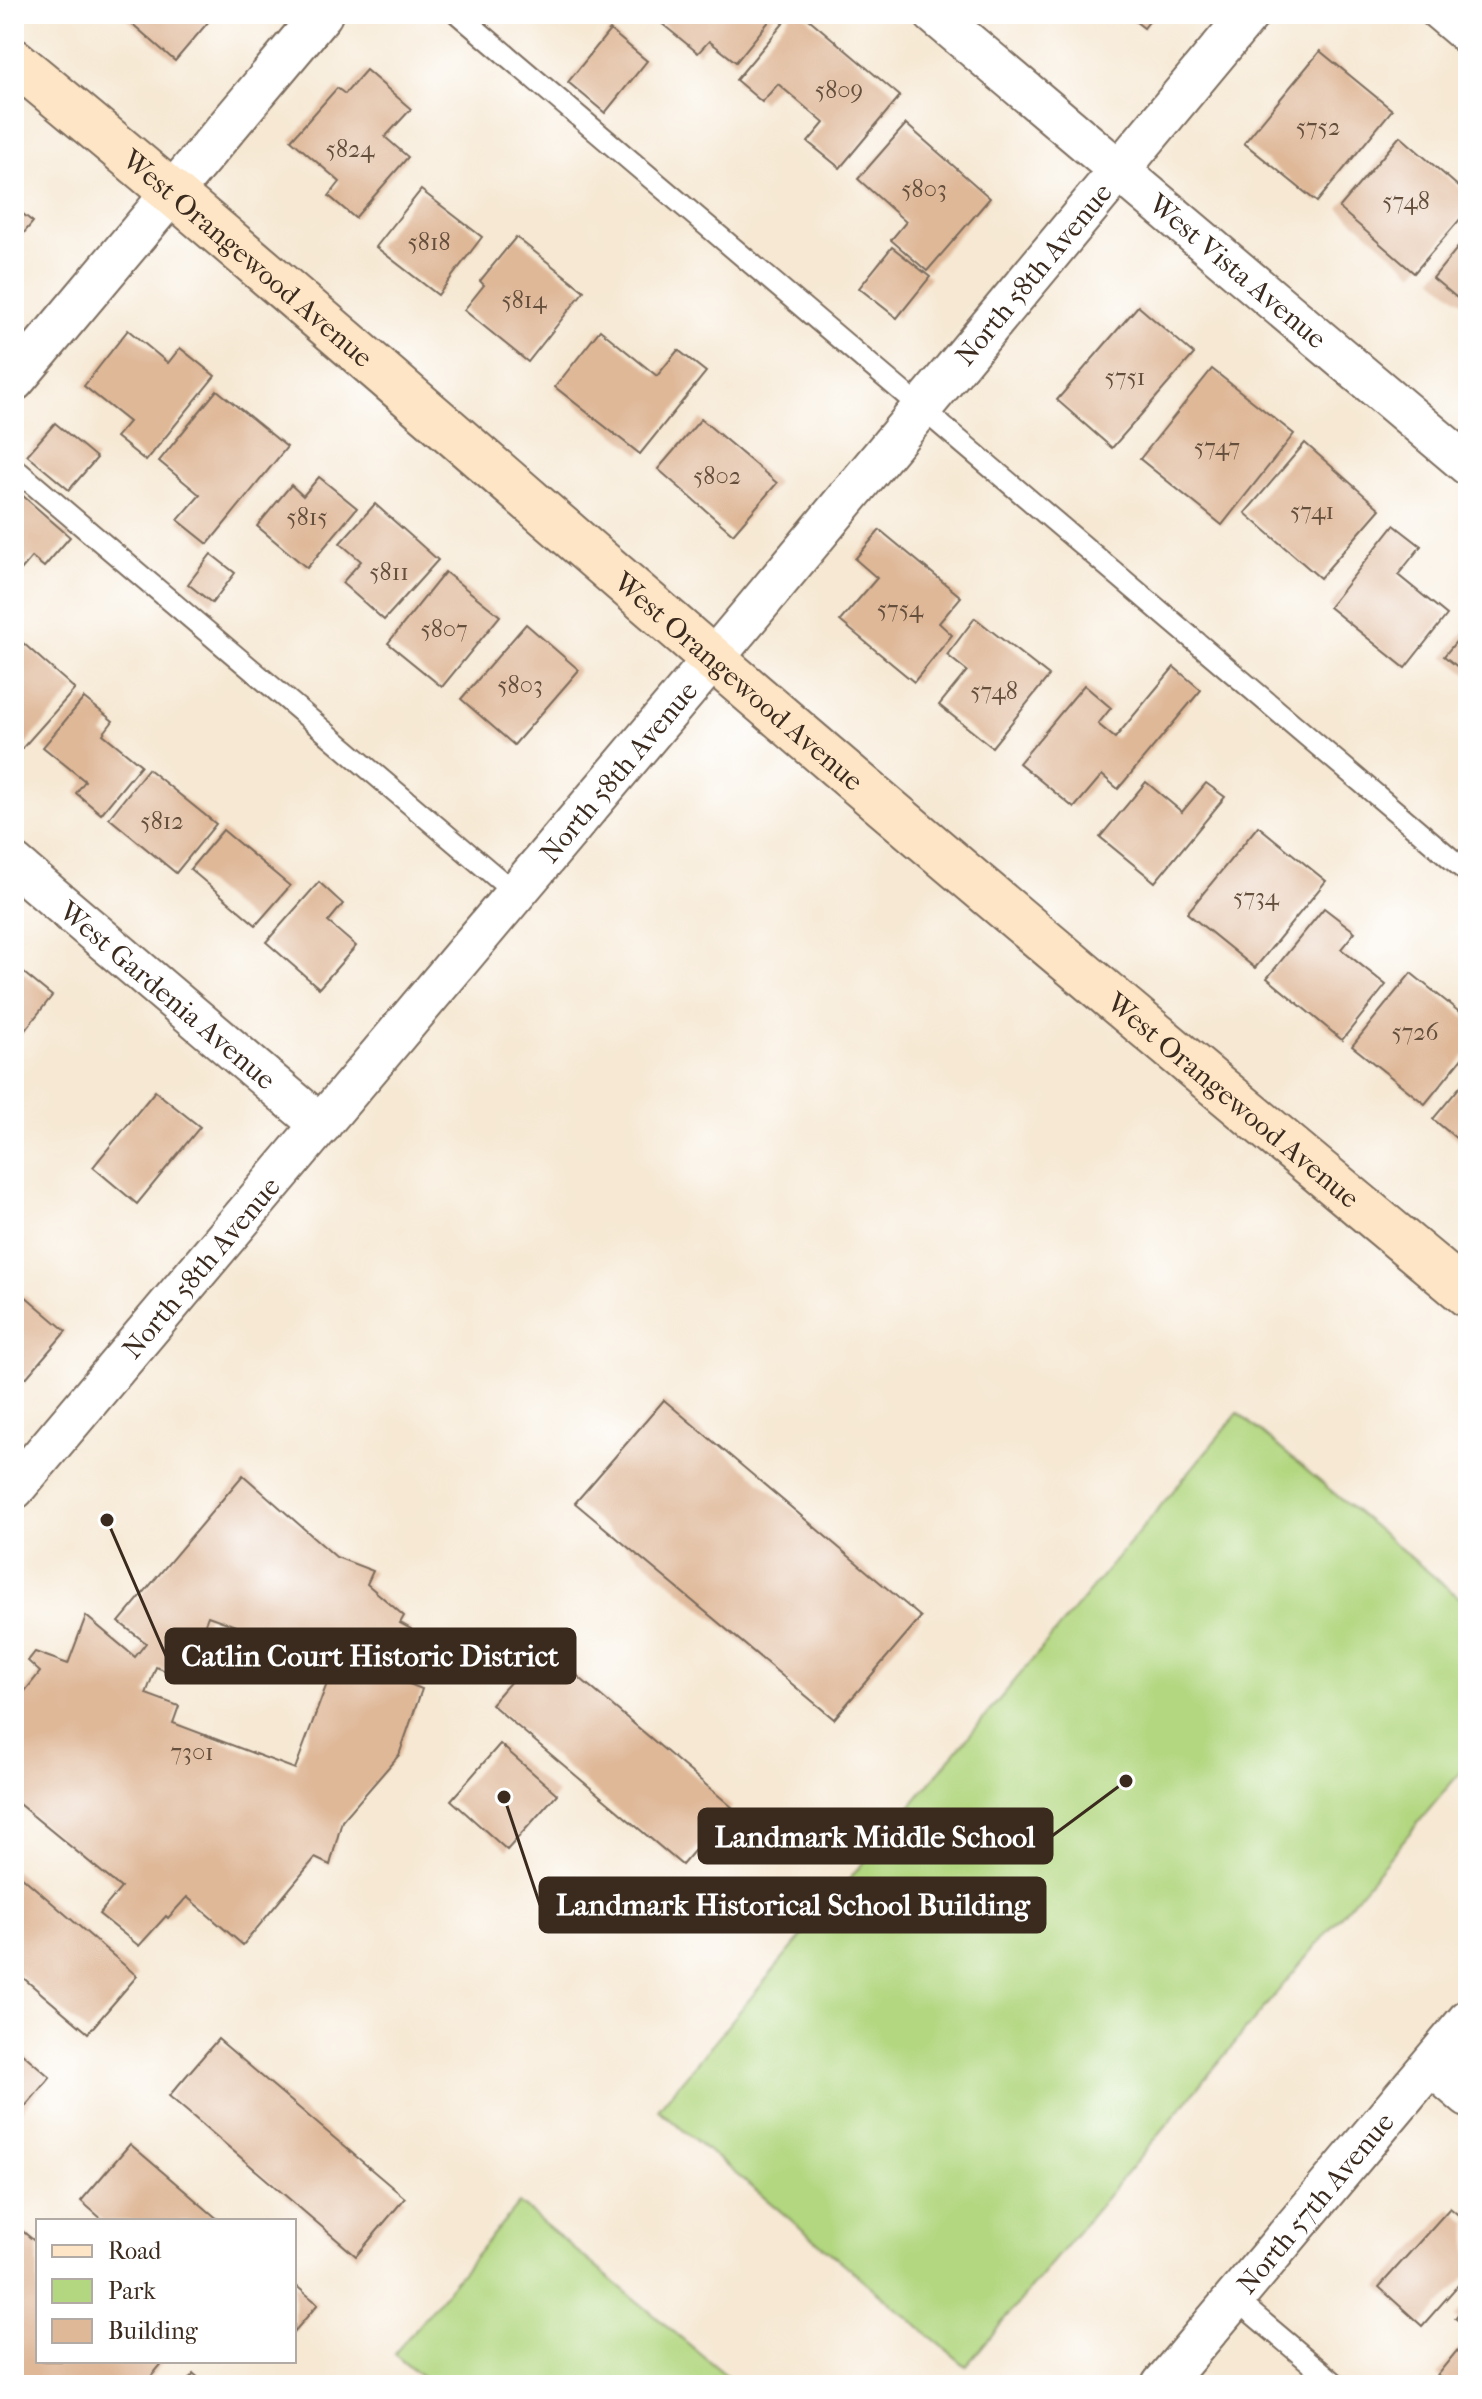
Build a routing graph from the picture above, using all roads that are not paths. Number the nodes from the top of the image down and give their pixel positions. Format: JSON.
{"nodes":[{"id":1,"x":322,"y":14,"type":"edge"},
{"id":2,"x":458,"y":14,"type":"edge"},
{"id":3,"x":934,"y":14,"type":"edge"},
{"id":4,"x":1249,"y":14,"type":"edge"},
{"id":5,"x":1429,"y":14,"type":"edge"},
{"id":6,"x":1468,"y":47,"type":"edge"},
{"id":7,"x":14,"y":61,"type":"edge"},
{"id":8,"x":1119,"y":171,"type":"junction"},
{"id":9,"x":174,"y":193,"type":"junction"},
{"id":10,"x":14,"y":381,"type":"edge"},
{"id":11,"x":923,"y":407,"type":"junction"},
{"id":12,"x":1468,"y":465,"type":"edge"},
{"id":13,"x":14,"y":468,"type":"edge"},
{"id":14,"x":713,"y":659,"type":"junction"},
{"id":15,"x":14,"y":864,"type":"edge"},
{"id":16,"x":1468,"y":873,"type":"edge"},
{"id":17,"x":515,"y":893,"type":"junction"},
{"id":18,"x":321,"y":1125,"type":"junction"},
{"id":19,"x":1468,"y":1295,"type":"edge"},
{"id":20,"x":14,"y":1489,"type":"edge"},
{"id":21,"x":1468,"y":2020,"type":"edge"},
{"id":22,"x":1431,"y":2065,"type":"junction"},
{"id":23,"x":1468,"y":2097,"type":"edge"},
{"id":24,"x":1234,"y":2298,"type":"junction"},
{"id":25,"x":1162,"y":2385,"type":"edge"},
{"id":26,"x":1337,"y":2385,"type":"edge"}],
"edges":[{"from":1,"to":9,"type":"street"},
{"from":2,"to":11,"type":"lane"},
{"from":3,"to":8,"type":"street","name":"West Vista Avenue"},
{"from":4,"to":8,"type":"street","name":"North 58th Avenue"},
{"from":5,"to":6,"type":"lane"},
{"from":7,"to":9,"type":"street","name":"West Orangewood Avenue"},
{"from":8,"to":11,"type":"street","name":"North 58th Avenue"},
{"from":8,"to":12,"type":"street","name":"West Vista Avenue"},
{"from":9,"to":10,"type":"street"},
{"from":9,"to":14,"type":"street","name":"West Orangewood Avenue"},
{"from":11,"to":14,"type":"street","name":"North 58th Avenue"},
{"from":11,"to":16,"type":"lane"},
{"from":13,"to":17,"type":"lane"},
{"from":14,"to":17,"type":"street","name":"North 58th Avenue"},
{"from":14,"to":19,"type":"street","name":"West Orangewood Avenue"},
{"from":15,"to":18,"type":"street","name":"West Gardenia Avenue"},
{"from":17,"to":18,"type":"street","name":"North 58th Avenue"},
{"from":18,"to":20,"type":"street","name":"North 58th Avenue"},
{"from":21,"to":22,"type":"street","name":"North 57th Avenue"},
{"from":22,"to":23,"type":"street"},
{"from":22,"to":24,"type":"street","name":"North 57th Avenue"},
{"from":24,"to":25,"type":"street","name":"North 57th Avenue"},
{"from":24,"to":26,"type":"lane"}]}
